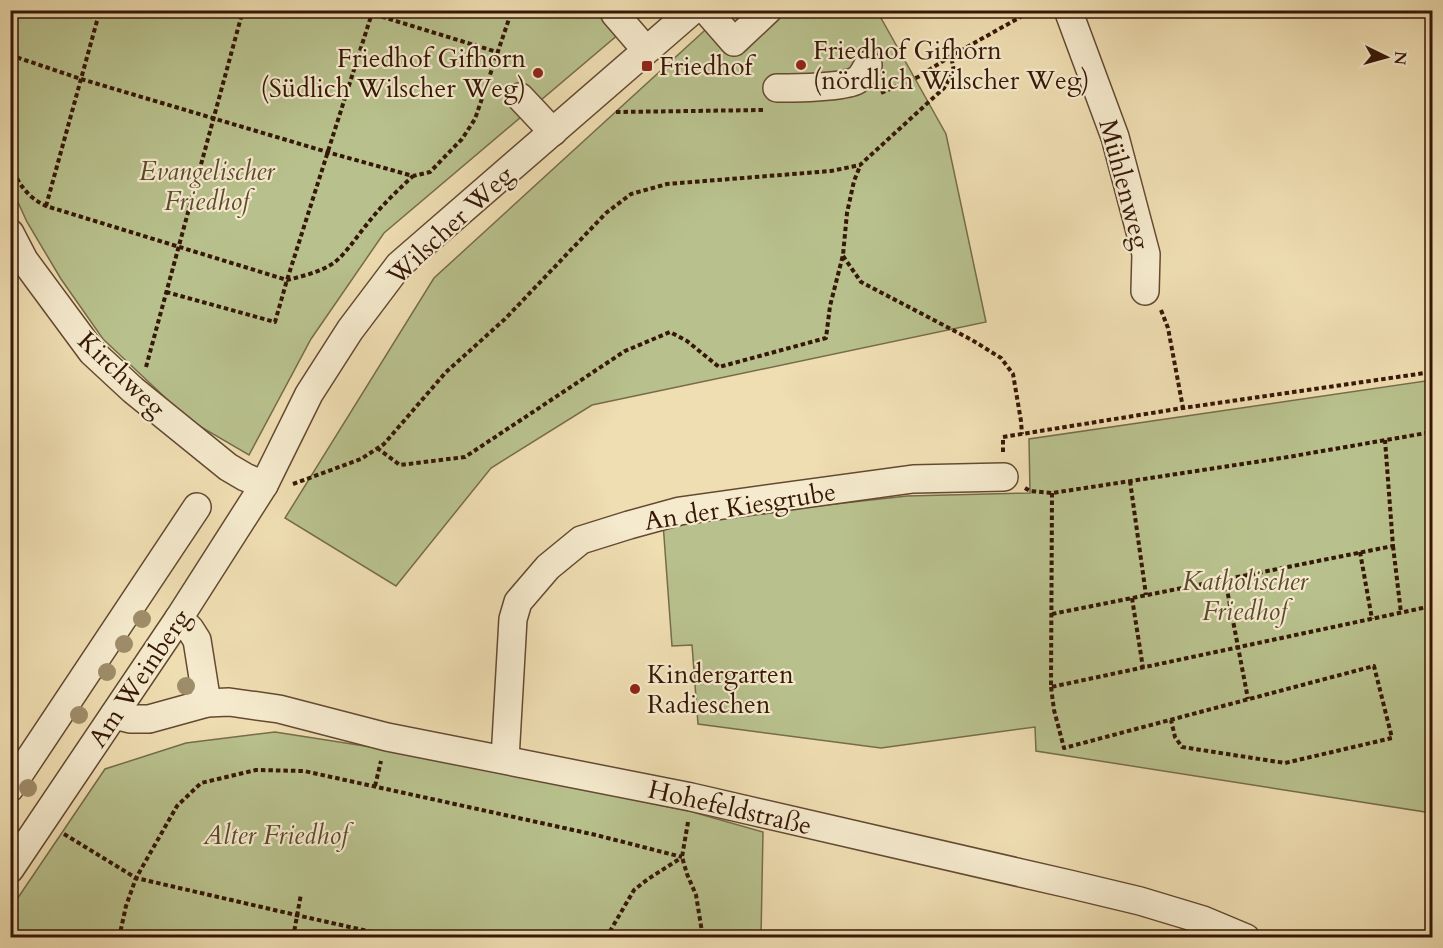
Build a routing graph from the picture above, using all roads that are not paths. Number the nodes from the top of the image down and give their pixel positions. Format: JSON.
{"nodes":[{"id":1,"x":693,"y":10,"type":"edge"},
{"id":2,"x":706,"y":10,"type":"edge"},
{"id":3,"x":768,"y":10,"type":"edge"},
{"id":4,"x":1068,"y":10,"type":"edge"},
{"id":5,"x":615,"y":14,"type":"dead end"},
{"id":6,"x":646,"y":50,"type":"junction"},
{"id":7,"x":868,"y":64,"type":"dead end"},
{"id":8,"x":777,"y":88,"type":"dead end"},
{"id":9,"x":520,"y":97,"type":"dead end"},
{"id":10,"x":553,"y":132,"type":"junction"},
{"id":11,"x":10,"y":233,"type":"edge"},
{"id":12,"x":17,"y":262,"type":"edge"},
{"id":13,"x":1145,"y":291,"type":"road end"},
{"id":14,"x":1004,"y":477,"type":"road end"},
{"id":15,"x":277,"y":485,"type":"junction"},
{"id":16,"x":197,"y":507,"type":"dead end"},
{"id":17,"x":161,"y":562,"type":"junction"},
{"id":18,"x":200,"y":584,"type":"junction"},
{"id":19,"x":179,"y":618,"type":"junction"},
{"id":20,"x":207,"y":703,"type":"junction"},
{"id":21,"x":114,"y":715,"type":"junction"},
{"id":22,"x":504,"y":759,"type":"junction"},
{"id":23,"x":10,"y":788,"type":"edge"},
{"id":24,"x":10,"y":869,"type":"edge"},
{"id":25,"x":1246,"y":938,"type":"edge"}],
"edges":[{"from":1,"to":6,"type":"street","name":"Wilscher Weg"},
{"from":2,"to":3,"type":"street"},
{"from":4,"to":13,"type":"street","name":"Mühlenweg"},
{"from":5,"to":6,"type":"street"},
{"from":6,"to":10,"type":"street","name":"Wilscher Weg"},
{"from":7,"to":8,"type":"street"},
{"from":9,"to":10,"type":"street"},
{"from":10,"to":15,"type":"street","name":"Wilscher Weg"},
{"from":11,"to":12,"type":"street","name":"Kirchweg"},
{"from":12,"to":15,"type":"street","name":"Kirchweg"},
{"from":14,"to":22,"type":"street","name":"An der Kiesgrube"},
{"from":15,"to":18,"type":"street","name":"Am Weinberg"},
{"from":16,"to":17,"type":"street"},
{"from":17,"to":18,"type":"street"},
{"from":17,"to":23,"type":"street"},
{"from":18,"to":19,"type":"street","name":"Am Weinberg"},
{"from":19,"to":20,"type":"street"},
{"from":19,"to":21,"type":"street","name":"Am Weinberg"},
{"from":20,"to":21,"type":"street","name":"Hohefeldstraße"},
{"from":20,"to":22,"type":"street","name":"Hohefeldstraße"},
{"from":21,"to":24,"type":"street","name":"Am Weinberg"},
{"from":22,"to":25,"type":"street","name":"Hohefeldstraße"}]}
